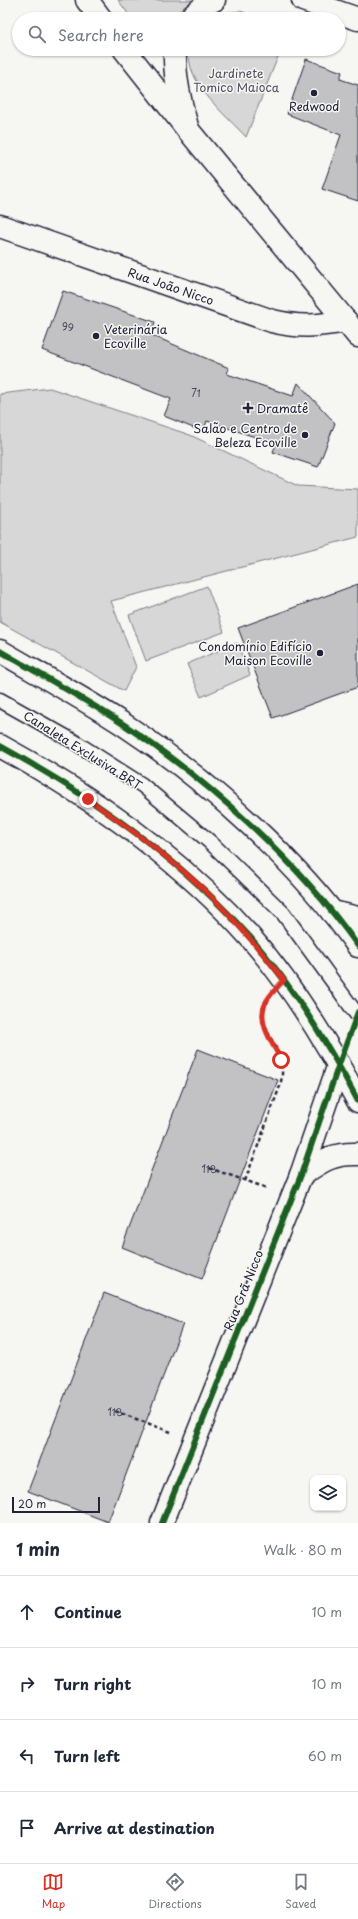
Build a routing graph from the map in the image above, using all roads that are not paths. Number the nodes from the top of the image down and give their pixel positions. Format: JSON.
{"nodes":[{"id":1,"x":87,"y":0,"type":"edge"},
{"id":2,"x":214,"y":0,"type":"edge"},
{"id":3,"x":303,"y":0,"type":"edge"},
{"id":4,"x":96,"y":12,"type":"edge"},
{"id":5,"x":197,"y":12,"type":"edge"},
{"id":6,"x":338,"y":12,"type":"edge"},
{"id":7,"x":346,"y":15,"type":"edge"},
{"id":8,"x":358,"y":19,"type":"edge"},
{"id":9,"x":130,"y":56,"type":"edge"},
{"id":10,"x":175,"y":56,"type":"edge"},
{"id":11,"x":188,"y":130,"type":"junction"},
{"id":12,"x":0,"y":226,"type":"edge"},
{"id":13,"x":352,"y":329,"type":"edge"},
{"id":14,"x":0,"y":652,"type":"edge"},
{"id":15,"x":0,"y":700,"type":"edge"},
{"id":16,"x":0,"y":746,"type":"edge"},
{"id":17,"x":332,"y":912,"type":"junction"},
{"id":18,"x":358,"y":918,"type":"edge"},
{"id":19,"x":358,"y":946,"type":"edge"},
{"id":20,"x":358,"y":1016,"type":"edge"},
{"id":21,"x":338,"y":1064,"type":"junction"},
{"id":22,"x":358,"y":1101,"type":"edge"},
{"id":23,"x":358,"y":1154,"type":"edge"},
{"id":24,"x":301,"y":1175,"type":"junction"},
{"id":25,"x":162,"y":1523,"type":"edge"}],
"edges":[{"from":1,"to":4,"type":"street"},
{"from":2,"to":5,"type":"street"},
{"from":3,"to":6,"type":"street"},
{"from":7,"to":8,"type":"street"},
{"from":9,"to":11,"type":"street"},
{"from":10,"to":11,"type":"street"},
{"from":11,"to":13,"type":"street"},
{"from":12,"to":13,"type":"street","name":"Rua João Nicco"},
{"from":14,"to":17,"type":"street"},
{"from":15,"to":20,"type":"lane","name":"Canaleta Exclusiva BRT"},
{"from":16,"to":21,"type":"street"},
{"from":17,"to":18,"type":"street"},
{"from":17,"to":19,"type":"street"},
{"from":21,"to":22,"type":"street"},
{"from":21,"to":24,"type":"street","name":"Rua Grã Nicco"},
{"from":23,"to":24,"type":"street"},
{"from":24,"to":25,"type":"street","name":"Rua Grã Nicco"}]}
